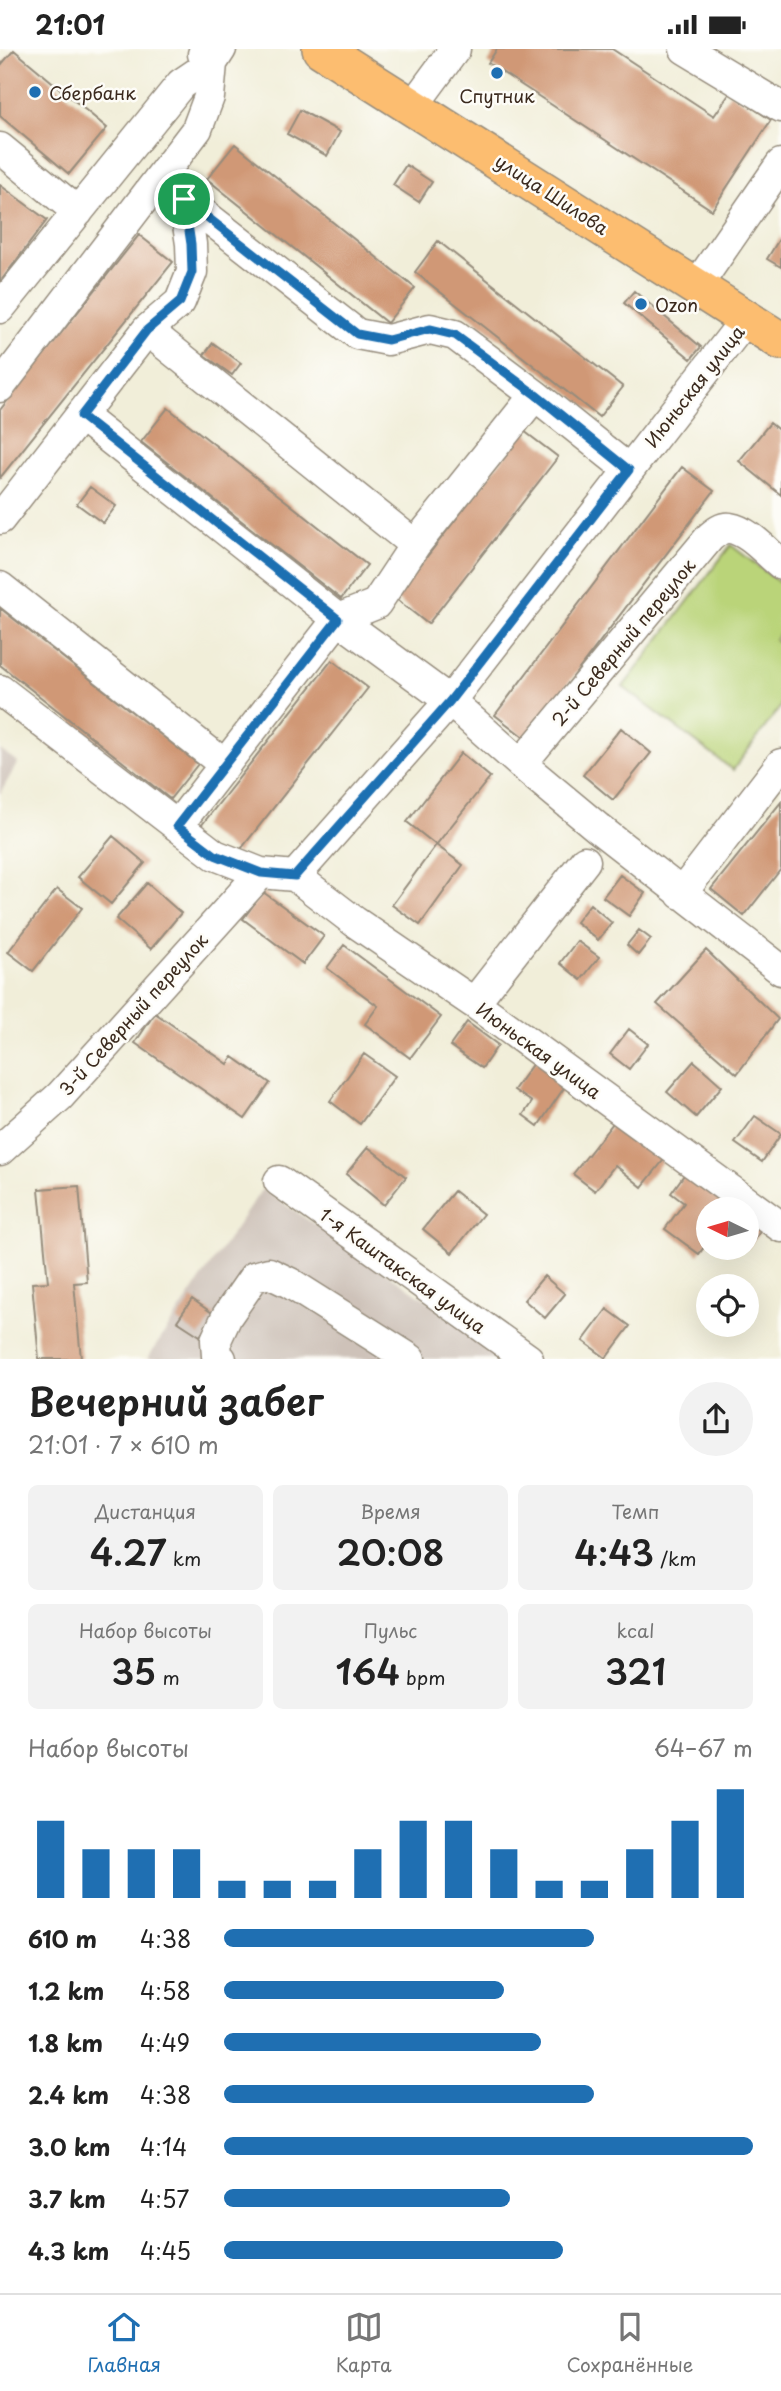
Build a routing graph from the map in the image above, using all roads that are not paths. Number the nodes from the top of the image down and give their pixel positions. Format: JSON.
{"nodes":[{"id":1,"x":321,"y":49,"type":"edge"},
{"id":2,"x":455,"y":49,"type":"edge"},
{"id":3,"x":685,"y":49,"type":"edge"},
{"id":4,"x":210,"y":54,"type":"edge"},
{"id":5,"x":413,"y":106,"type":"junction"},
{"id":6,"x":781,"y":107,"type":"edge"},
{"id":7,"x":0,"y":148,"type":"edge"},
{"id":8,"x":778,"y":175,"type":"edge"},
{"id":9,"x":160,"y":180,"type":"junction"},
{"id":10,"x":184,"y":199,"type":"junction"},
{"id":11,"x":78,"y":212,"type":"junction"},
{"id":12,"x":696,"y":287,"type":"junction"},
{"id":13,"x":0,"y":308,"type":"edge"},
{"id":14,"x":746,"y":319,"type":"junction"},
{"id":15,"x":147,"y":330,"type":"junction"},
{"id":16,"x":781,"y":341,"type":"edge"},
{"id":17,"x":0,"y":387,"type":"edge"},
{"id":18,"x":536,"y":395,"type":"junction"},
{"id":19,"x":81,"y":416,"type":"junction"},
{"id":20,"x":629,"y":470,"type":"junction"},
{"id":21,"x":0,"y":519,"type":"edge"},
{"id":22,"x":415,"y":545,"type":"junction"},
{"id":23,"x":781,"y":564,"type":"edge"},
{"id":24,"x":0,"y":587,"type":"edge"},
{"id":25,"x":338,"y":619,"type":"junction"},
{"id":26,"x":0,"y":689,"type":"edge"},
{"id":27,"x":450,"y":701,"type":"junction"},
{"id":28,"x":521,"y":764,"type":"junction"},
{"id":29,"x":781,"y":764,"type":"edge"},
{"id":30,"x":225,"y":765,"type":"junction"},
{"id":31,"x":177,"y":826,"type":"junction"},
{"id":32,"x":585,"y":862,"type":"dead end"},
{"id":33,"x":261,"y":873,"type":"junction"},
{"id":34,"x":295,"y":876,"type":"junction"},
{"id":35,"x":681,"y":894,"type":"junction"},
{"id":36,"x":781,"y":970,"type":"edge"},
{"id":37,"x":474,"y":1003,"type":"junction"},
{"id":38,"x":0,"y":1150,"type":"edge"},
{"id":39,"x":279,"y":1181,"type":"dead end"},
{"id":40,"x":781,"y":1227,"type":"edge"},
{"id":41,"x":221,"y":1359,"type":"edge"},
{"id":42,"x":410,"y":1359,"type":"edge"},
{"id":43,"x":528,"y":1359,"type":"edge"}],
"edges":[{"from":1,"to":5,"type":"main road","name":"улица Шилова"},
{"from":2,"to":5,"type":"street"},
{"from":3,"to":6,"type":"street"},
{"from":4,"to":9,"type":"street"},
{"from":4,"to":11,"type":"street"},
{"from":5,"to":12,"type":"main road","name":"улица Шилова"},
{"from":7,"to":11,"type":"street"},
{"from":8,"to":12,"type":"street"},
{"from":9,"to":10,"type":"street"},
{"from":9,"to":17,"type":"street"},
{"from":10,"to":15,"type":"street"},
{"from":10,"to":18,"type":"street"},
{"from":11,"to":13,"type":"street"},
{"from":12,"to":14,"type":"main road","name":"улица Шилова"},
{"from":14,"to":16,"type":"main road","name":"улица Шилова"},
{"from":14,"to":20,"type":"street","name":"Июньская улица"},
{"from":15,"to":19,"type":"street"},
{"from":15,"to":22,"type":"street"},
{"from":18,"to":20,"type":"street"},
{"from":18,"to":22,"type":"street"},
{"from":19,"to":21,"type":"street"},
{"from":19,"to":25,"type":"street"},
{"from":20,"to":27,"type":"street","name":"Июньская улица"},
{"from":22,"to":25,"type":"street"},
{"from":23,"to":28,"type":"street","name":"2-й Северный переулок"},
{"from":24,"to":30,"type":"street"},
{"from":25,"to":27,"type":"street"},
{"from":25,"to":30,"type":"street"},
{"from":26,"to":31,"type":"street"},
{"from":27,"to":28,"type":"street"},
{"from":27,"to":34,"type":"street","name":"Июньская улица"},
{"from":28,"to":35,"type":"street"},
{"from":29,"to":35,"type":"street"},
{"from":30,"to":31,"type":"street"},
{"from":31,"to":33,"type":"street"},
{"from":32,"to":37,"type":"street"},
{"from":33,"to":34,"type":"street"},
{"from":33,"to":38,"type":"street","name":"3-й Северный переулок"},
{"from":34,"to":37,"type":"street","name":"Июньская улица"},
{"from":35,"to":36,"type":"street"},
{"from":37,"to":40,"type":"street","name":"Июньская улица"},
{"from":39,"to":43,"type":"street","name":"1-я Каштакская улица"},
{"from":41,"to":42,"type":"street"}]}
